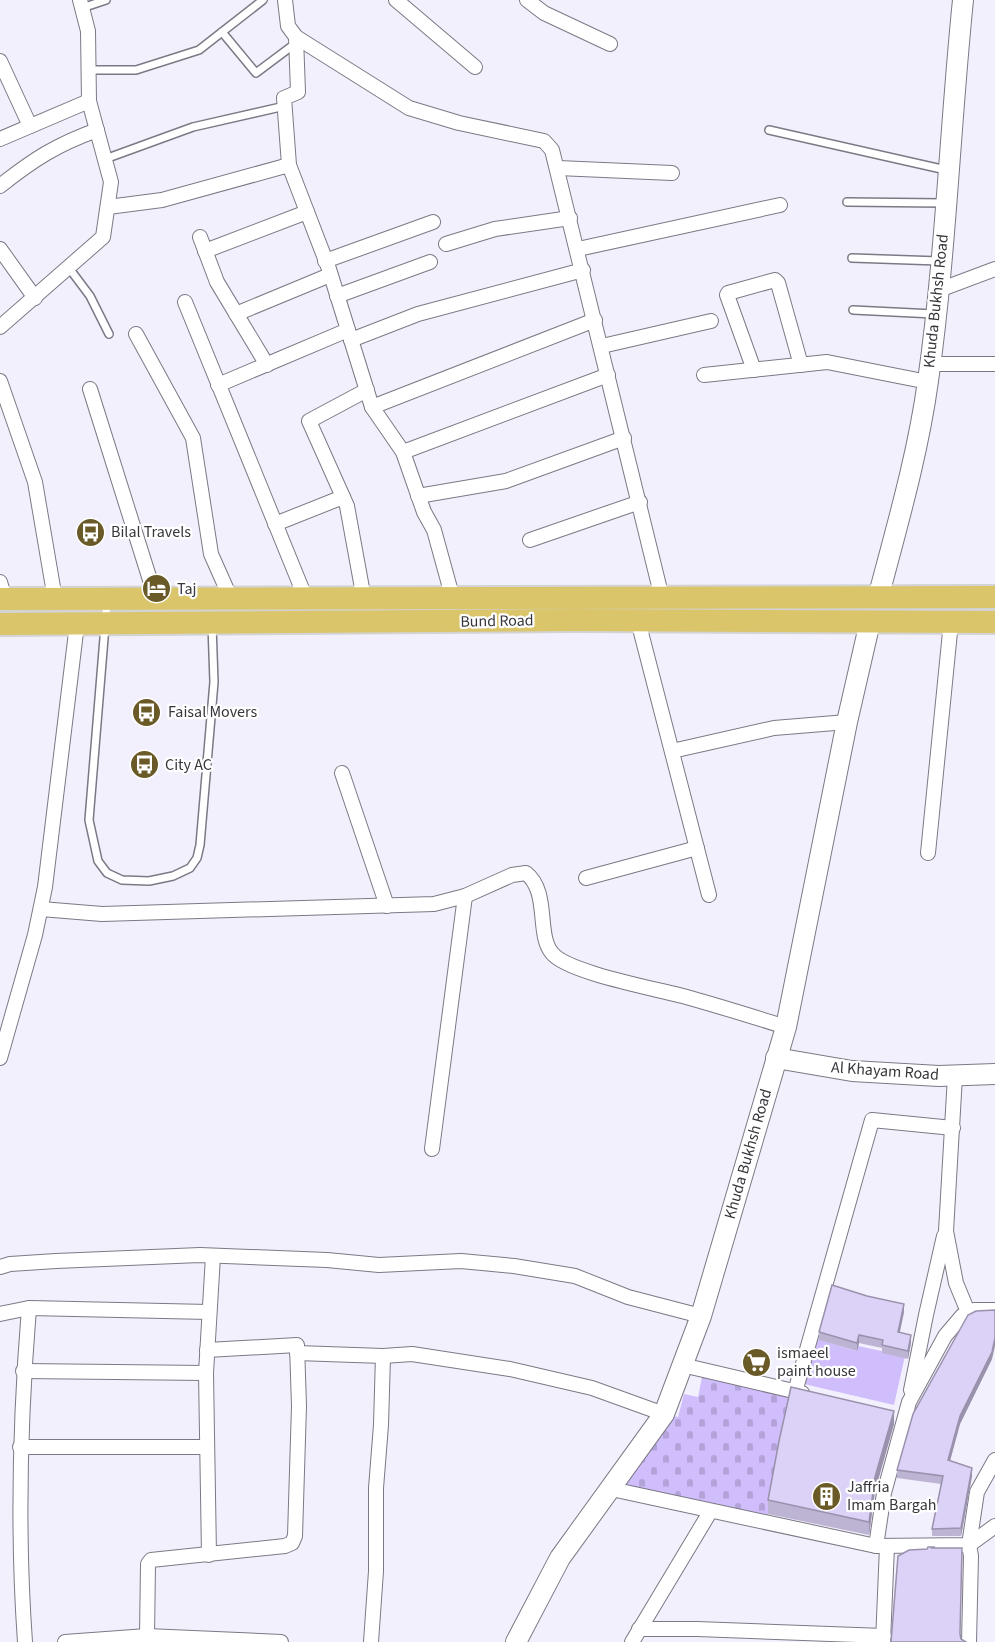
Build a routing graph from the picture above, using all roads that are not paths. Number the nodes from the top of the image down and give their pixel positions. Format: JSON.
{"nodes":[{"id":1,"x":106,"y":0,"type":"edge"},
{"id":2,"x":263,"y":0,"type":"edge"},
{"id":3,"x":285,"y":0,"type":"edge"},
{"id":4,"x":396,"y":0,"type":"edge"},
{"id":5,"x":527,"y":0,"type":"edge"},
{"id":6,"x":963,"y":0,"type":"edge"},
{"id":7,"x":81,"y":4,"type":"edge"},
{"id":8,"x":222,"y":32,"type":"junction"},
{"id":9,"x":296,"y":40,"type":"junction"},
{"id":10,"x":609,"y":44,"type":"dead end"},
{"id":11,"x":0,"y":61,"type":"edge"},
{"id":12,"x":475,"y":67,"type":"dead end"},
{"id":13,"x":88,"y":70,"type":"junction"},
{"id":14,"x":89,"y":101,"type":"junction"},
{"id":15,"x":285,"y":106,"type":"junction"},
{"id":16,"x":30,"y":126,"type":"junction"},
{"id":17,"x":97,"y":130,"type":"junction"},
{"id":18,"x":769,"y":130,"type":"dead end"},
{"id":19,"x":0,"y":139,"type":"edge"},
{"id":20,"x":105,"y":159,"type":"junction"},
{"id":21,"x":289,"y":165,"type":"junction"},
{"id":22,"x":558,"y":168,"type":"junction"},
{"id":23,"x":948,"y":170,"type":"junction"},
{"id":24,"x":672,"y":173,"type":"dead end"},
{"id":25,"x":0,"y":186,"type":"edge"},
{"id":26,"x":847,"y":202,"type":"dead end"},
{"id":27,"x":946,"y":203,"type":"junction"},
{"id":28,"x":780,"y":205,"type":"dead end"},
{"id":29,"x":108,"y":207,"type":"junction"},
{"id":30,"x":306,"y":212,"type":"junction"},
{"id":31,"x":570,"y":218,"type":"junction"},
{"id":32,"x":433,"y":222,"type":"dead end"},
{"id":33,"x":200,"y":237,"type":"dead end"},
{"id":34,"x":446,"y":244,"type":"dead end"},
{"id":35,"x":0,"y":249,"type":"edge"},
{"id":36,"x":578,"y":249,"type":"junction"},
{"id":37,"x":206,"y":251,"type":"junction"},
{"id":38,"x":852,"y":258,"type":"dead end"},
{"id":39,"x":325,"y":261,"type":"junction"},
{"id":40,"x":941,"y":261,"type":"junction"},
{"id":41,"x":430,"y":262,"type":"dead end"},
{"id":42,"x":69,"y":268,"type":"junction"},
{"id":43,"x":995,"y":269,"type":"edge"},
{"id":44,"x":583,"y":270,"type":"junction"},
{"id":45,"x":330,"y":275,"type":"junction"},
{"id":46,"x":939,"y":290,"type":"junction"},
{"id":47,"x":337,"y":296,"type":"junction"},
{"id":48,"x":35,"y":298,"type":"junction"},
{"id":49,"x":185,"y":302,"type":"dead end"},
{"id":50,"x":853,"y":310,"type":"dead end"},
{"id":51,"x":236,"y":314,"type":"junction"},
{"id":52,"x":936,"y":314,"type":"junction"},
{"id":53,"x":595,"y":320,"type":"junction"},
{"id":54,"x":711,"y":321,"type":"dead end"},
{"id":55,"x":0,"y":327,"type":"edge"},
{"id":56,"x":109,"y":334,"type":"dead end"},
{"id":57,"x":136,"y":334,"type":"dead end"},
{"id":58,"x":350,"y":335,"type":"junction"},
{"id":59,"x":602,"y":346,"type":"junction"},
{"id":60,"x":995,"y":364,"type":"edge"},
{"id":61,"x":267,"y":365,"type":"junction"},
{"id":62,"x":801,"y":365,"type":"junction"},
{"id":63,"x":754,"y":370,"type":"junction"},
{"id":64,"x":929,"y":373,"type":"junction"},
{"id":65,"x":608,"y":375,"type":"junction"},
{"id":66,"x":704,"y":375,"type":"dead end"},
{"id":67,"x":0,"y":381,"type":"edge"},
{"id":68,"x":218,"y":385,"type":"junction"},
{"id":69,"x":90,"y":389,"type":"dead end"},
{"id":70,"x":367,"y":390,"type":"junction"},
{"id":71,"x":372,"y":406,"type":"junction"},
{"id":72,"x":624,"y":438,"type":"junction"},
{"id":73,"x":403,"y":452,"type":"junction"},
{"id":74,"x":418,"y":496,"type":"junction"},
{"id":75,"x":343,"y":497,"type":"junction"},
{"id":76,"x":639,"y":502,"type":"junction"},
{"id":77,"x":275,"y":524,"type":"junction"},
{"id":78,"x":530,"y":540,"type":"dead end"},
{"id":79,"x":2,"y":593,"type":"edge"},
{"id":80,"x":995,"y":597,"type":"edge"},
{"id":81,"x":662,"y":598,"type":"junction"},
{"id":82,"x":878,"y":598,"type":"junction"},
{"id":83,"x":55,"y":599,"type":"junction"},
{"id":84,"x":107,"y":599,"type":"junction"},
{"id":85,"x":156,"y":599,"type":"junction"},
{"id":86,"x":231,"y":599,"type":"junction"},
{"id":87,"x":306,"y":599,"type":"junction"},
{"id":88,"x":364,"y":599,"type":"junction"},
{"id":89,"x":453,"y":599,"type":"junction"},
{"id":90,"x":638,"y":621,"type":"junction"},
{"id":91,"x":870,"y":622,"type":"junction"},
{"id":92,"x":951,"y":622,"type":"junction"},
{"id":93,"x":995,"y":622,"type":"edge"},
{"id":94,"x":0,"y":624,"type":"edge"},
{"id":95,"x":77,"y":624,"type":"junction"},
{"id":96,"x":106,"y":624,"type":"junction"},
{"id":97,"x":212,"y":624,"type":"junction"},
{"id":98,"x":847,"y":722,"type":"junction"},
{"id":99,"x":672,"y":750,"type":"junction"},
{"id":100,"x":342,"y":773,"type":"dead end"},
{"id":101,"x":697,"y":848,"type":"junction"},
{"id":102,"x":927,"y":853,"type":"dead end"},
{"id":103,"x":586,"y":878,"type":"dead end"},
{"id":104,"x":710,"y":895,"type":"dead end"},
{"id":105,"x":465,"y":896,"type":"junction"},
{"id":106,"x":387,"y":906,"type":"junction"},
{"id":107,"x":41,"y":909,"type":"junction"},
{"id":108,"x":786,"y":1027,"type":"junction"},
{"id":109,"x":0,"y":1058,"type":"edge"},
{"id":110,"x":776,"y":1058,"type":"junction"},
{"id":111,"x":995,"y":1074,"type":"edge"},
{"id":112,"x":955,"y":1076,"type":"junction"},
{"id":113,"x":953,"y":1128,"type":"junction"},
{"id":114,"x":432,"y":1149,"type":"dead end"},
{"id":115,"x":946,"y":1231,"type":"junction"},
{"id":116,"x":213,"y":1256,"type":"junction"},
{"id":117,"x":0,"y":1267,"type":"edge"},
{"id":118,"x":29,"y":1308,"type":"junction"},
{"id":119,"x":995,"y":1310,"type":"edge"},
{"id":120,"x":210,"y":1312,"type":"junction"},
{"id":121,"x":968,"y":1312,"type":"junction"},
{"id":122,"x":0,"y":1314,"type":"edge"},
{"id":123,"x":701,"y":1316,"type":"junction"},
{"id":124,"x":207,"y":1350,"type":"junction"},
{"id":125,"x":297,"y":1353,"type":"junction"},
{"id":126,"x":383,"y":1356,"type":"junction"},
{"id":127,"x":682,"y":1365,"type":"junction"},
{"id":128,"x":23,"y":1371,"type":"junction"},
{"id":129,"x":206,"y":1373,"type":"junction"},
{"id":130,"x":795,"y":1392,"type":"junction"},
{"id":131,"x":816,"y":1397,"type":"edge"},
{"id":132,"x":909,"y":1402,"type":"junction"},
{"id":133,"x":664,"y":1414,"type":"junction"},
{"id":134,"x":20,"y":1447,"type":"junction"},
{"id":135,"x":207,"y":1447,"type":"junction"},
{"id":136,"x":995,"y":1460,"type":"edge"},
{"id":137,"x":616,"y":1490,"type":"dead end"},
{"id":138,"x":711,"y":1512,"type":"junction"},
{"id":139,"x":995,"y":1526,"type":"edge"},
{"id":140,"x":969,"y":1545,"type":"junction"},
{"id":141,"x":881,"y":1546,"type":"junction"},
{"id":142,"x":209,"y":1555,"type":"junction"},
{"id":143,"x":639,"y":1629,"type":"junction"},
{"id":144,"x":147,"y":1636,"type":"junction"},
{"id":145,"x":884,"y":1639,"type":"edge"},
{"id":146,"x":214,"y":1641,"type":"edge"},
{"id":147,"x":25,"y":1642,"type":"edge"},
{"id":148,"x":65,"y":1642,"type":"edge"},
{"id":149,"x":281,"y":1642,"type":"edge"},
{"id":150,"x":371,"y":1642,"type":"edge"},
{"id":151,"x":516,"y":1642,"type":"edge"},
{"id":152,"x":632,"y":1642,"type":"edge"},
{"id":153,"x":969,"y":1642,"type":"edge"}],
"edges":[{"from":1,"to":7,"type":"lane"},
{"from":2,"to":8,"type":"lane"},
{"from":3,"to":9,"type":"street"},
{"from":4,"to":12,"type":"street"},
{"from":5,"to":10,"type":"street"},
{"from":6,"to":23,"type":"street","name":"Khuda Bukhsh Road"},
{"from":7,"to":13,"type":"street"},
{"from":8,"to":9,"type":"lane"},
{"from":8,"to":13,"type":"lane"},
{"from":9,"to":15,"type":"street"},
{"from":9,"to":22,"type":"street"},
{"from":11,"to":16,"type":"street"},
{"from":13,"to":14,"type":"street"},
{"from":14,"to":16,"type":"street"},
{"from":14,"to":17,"type":"street"},
{"from":15,"to":20,"type":"lane"},
{"from":15,"to":21,"type":"street"},
{"from":16,"to":19,"type":"street"},
{"from":17,"to":20,"type":"street"},
{"from":17,"to":25,"type":"street"},
{"from":18,"to":23,"type":"lane"},
{"from":20,"to":29,"type":"street"},
{"from":21,"to":29,"type":"street"},
{"from":21,"to":30,"type":"street"},
{"from":22,"to":24,"type":"street"},
{"from":22,"to":31,"type":"street"},
{"from":23,"to":27,"type":"street","name":"Khuda Bukhsh Road"},
{"from":26,"to":27,"type":"lane"},
{"from":27,"to":40,"type":"street","name":"Khuda Bukhsh Road"},
{"from":28,"to":36,"type":"street"},
{"from":29,"to":42,"type":"street"},
{"from":30,"to":37,"type":"street"},
{"from":30,"to":39,"type":"street"},
{"from":31,"to":34,"type":"street"},
{"from":31,"to":36,"type":"street"},
{"from":32,"to":39,"type":"street"},
{"from":33,"to":37,"type":"street"},
{"from":35,"to":48,"type":"street"},
{"from":36,"to":44,"type":"street"},
{"from":37,"to":51,"type":"street"},
{"from":38,"to":40,"type":"lane"},
{"from":39,"to":45,"type":"street"},
{"from":40,"to":46,"type":"street","name":"Khuda Bukhsh Road"},
{"from":41,"to":47,"type":"street"},
{"from":42,"to":48,"type":"street"},
{"from":42,"to":56,"type":"lane"},
{"from":43,"to":46,"type":"street"},
{"from":44,"to":53,"type":"street"},
{"from":44,"to":58,"type":"street"},
{"from":45,"to":47,"type":"street"},
{"from":45,"to":51,"type":"street"},
{"from":46,"to":52,"type":"street","name":"Khuda Bukhsh Road"},
{"from":47,"to":58,"type":"street"},
{"from":48,"to":55,"type":"street"},
{"from":49,"to":68,"type":"street"},
{"from":50,"to":52,"type":"lane"},
{"from":51,"to":61,"type":"street"},
{"from":52,"to":64,"type":"street","name":"Khuda Bukhsh Road"},
{"from":53,"to":59,"type":"street"},
{"from":53,"to":71,"type":"street"},
{"from":54,"to":59,"type":"street"},
{"from":57,"to":86,"type":"street"},
{"from":58,"to":61,"type":"street"},
{"from":58,"to":70,"type":"street"},
{"from":59,"to":65,"type":"street"},
{"from":60,"to":64,"type":"street"},
{"from":61,"to":68,"type":"street"},
{"from":62,"to":63,"type":"street"},
{"from":62,"to":63,"type":"street"},
{"from":62,"to":64,"type":"street"},
{"from":63,"to":66,"type":"street"},
{"from":64,"to":82,"type":"street","name":"Khuda Bukhsh Road"},
{"from":65,"to":72,"type":"street"},
{"from":65,"to":73,"type":"street"},
{"from":67,"to":83,"type":"street"},
{"from":68,"to":77,"type":"street"},
{"from":69,"to":85,"type":"street"},
{"from":70,"to":71,"type":"street"},
{"from":70,"to":75,"type":"street"},
{"from":71,"to":73,"type":"street"},
{"from":72,"to":74,"type":"street"},
{"from":72,"to":76,"type":"street"},
{"from":73,"to":74,"type":"street"},
{"from":74,"to":89,"type":"street"},
{"from":75,"to":77,"type":"street"},
{"from":75,"to":88,"type":"street"},
{"from":76,"to":78,"type":"street"},
{"from":76,"to":81,"type":"street"},
{"from":77,"to":87,"type":"street"},
{"from":79,"to":83,"type":"main road","name":"Bund Road"},
{"from":80,"to":82,"type":"main road","name":"Bund Road"},
{"from":81,"to":82,"type":"main road","name":"Bund Road"},
{"from":81,"to":89,"type":"main road","name":"Bund Road"},
{"from":83,"to":84,"type":"main road","name":"Bund Road"},
{"from":84,"to":85,"type":"main road","name":"Bund Road"},
{"from":84,"to":96,"type":"lane"},
{"from":85,"to":86,"type":"main road","name":"Bund Road"},
{"from":86,"to":87,"type":"main road","name":"Bund Road"},
{"from":87,"to":88,"type":"main road","name":"Bund Road"},
{"from":88,"to":89,"type":"main road","name":"Bund Road"},
{"from":90,"to":91,"type":"main road","name":"Bund Road"},
{"from":90,"to":97,"type":"main road","name":"Bund Road"},
{"from":90,"to":99,"type":"street"},
{"from":91,"to":92,"type":"main road","name":"Bund Road"},
{"from":91,"to":98,"type":"street","name":"Khuda Bukhsh Road"},
{"from":92,"to":93,"type":"main road","name":"Bund Road"},
{"from":92,"to":102,"type":"street"},
{"from":94,"to":95,"type":"main road","name":"Bund Road"},
{"from":95,"to":96,"type":"main road","name":"Bund Road"},
{"from":95,"to":107,"type":"street"},
{"from":96,"to":97,"type":"main road","name":"Bund Road"},
{"from":96,"to":97,"type":"lane"},
{"from":98,"to":99,"type":"street"},
{"from":98,"to":108,"type":"street","name":"Khuda Bukhsh Road"},
{"from":99,"to":101,"type":"street"},
{"from":100,"to":106,"type":"street"},
{"from":101,"to":103,"type":"street"},
{"from":101,"to":104,"type":"street"},
{"from":105,"to":106,"type":"street"},
{"from":105,"to":108,"type":"street"},
{"from":105,"to":114,"type":"street"},
{"from":106,"to":107,"type":"street"},
{"from":107,"to":109,"type":"street"},
{"from":108,"to":110,"type":"street","name":"Khuda Bukhsh Road"},
{"from":110,"to":112,"type":"street","name":"Al Khayam Road"},
{"from":110,"to":123,"type":"street","name":"Khuda Bukhsh Road"},
{"from":111,"to":112,"type":"street","name":"Al Khayam Road"},
{"from":112,"to":113,"type":"street"},
{"from":113,"to":115,"type":"street"},
{"from":113,"to":130,"type":"street"},
{"from":115,"to":121,"type":"street"},
{"from":115,"to":132,"type":"street"},
{"from":116,"to":117,"type":"street"},
{"from":116,"to":120,"type":"street"},
{"from":116,"to":123,"type":"street"},
{"from":118,"to":120,"type":"street"},
{"from":118,"to":122,"type":"street"},
{"from":118,"to":128,"type":"street"},
{"from":119,"to":121,"type":"street"},
{"from":120,"to":124,"type":"street"},
{"from":121,"to":132,"type":"street"},
{"from":123,"to":127,"type":"street","name":"Khuda Bukhsh Road"},
{"from":124,"to":125,"type":"street"},
{"from":124,"to":129,"type":"street"},
{"from":125,"to":126,"type":"street"},
{"from":125,"to":142,"type":"street"},
{"from":126,"to":133,"type":"street"},
{"from":126,"to":150,"type":"street"},
{"from":127,"to":130,"type":"street"},
{"from":127,"to":133,"type":"street","name":"Khuda Bukhsh Road"},
{"from":128,"to":129,"type":"street"},
{"from":128,"to":134,"type":"street"},
{"from":129,"to":135,"type":"street"},
{"from":130,"to":131,"type":"street"},
{"from":132,"to":141,"type":"street"},
{"from":133,"to":151,"type":"street","name":"Khuda Bukhsh Road"},
{"from":134,"to":135,"type":"street"},
{"from":134,"to":147,"type":"street"},
{"from":135,"to":142,"type":"street"},
{"from":136,"to":140,"type":"street"},
{"from":137,"to":138,"type":"street"},
{"from":138,"to":141,"type":"street"},
{"from":138,"to":143,"type":"street"},
{"from":139,"to":140,"type":"street"},
{"from":140,"to":141,"type":"street"},
{"from":140,"to":153,"type":"street"},
{"from":141,"to":145,"type":"street"},
{"from":142,"to":144,"type":"street"},
{"from":143,"to":145,"type":"street"},
{"from":143,"to":152,"type":"street"},
{"from":144,"to":146,"type":"street"},
{"from":144,"to":148,"type":"street"},
{"from":146,"to":149,"type":"street"}]}
